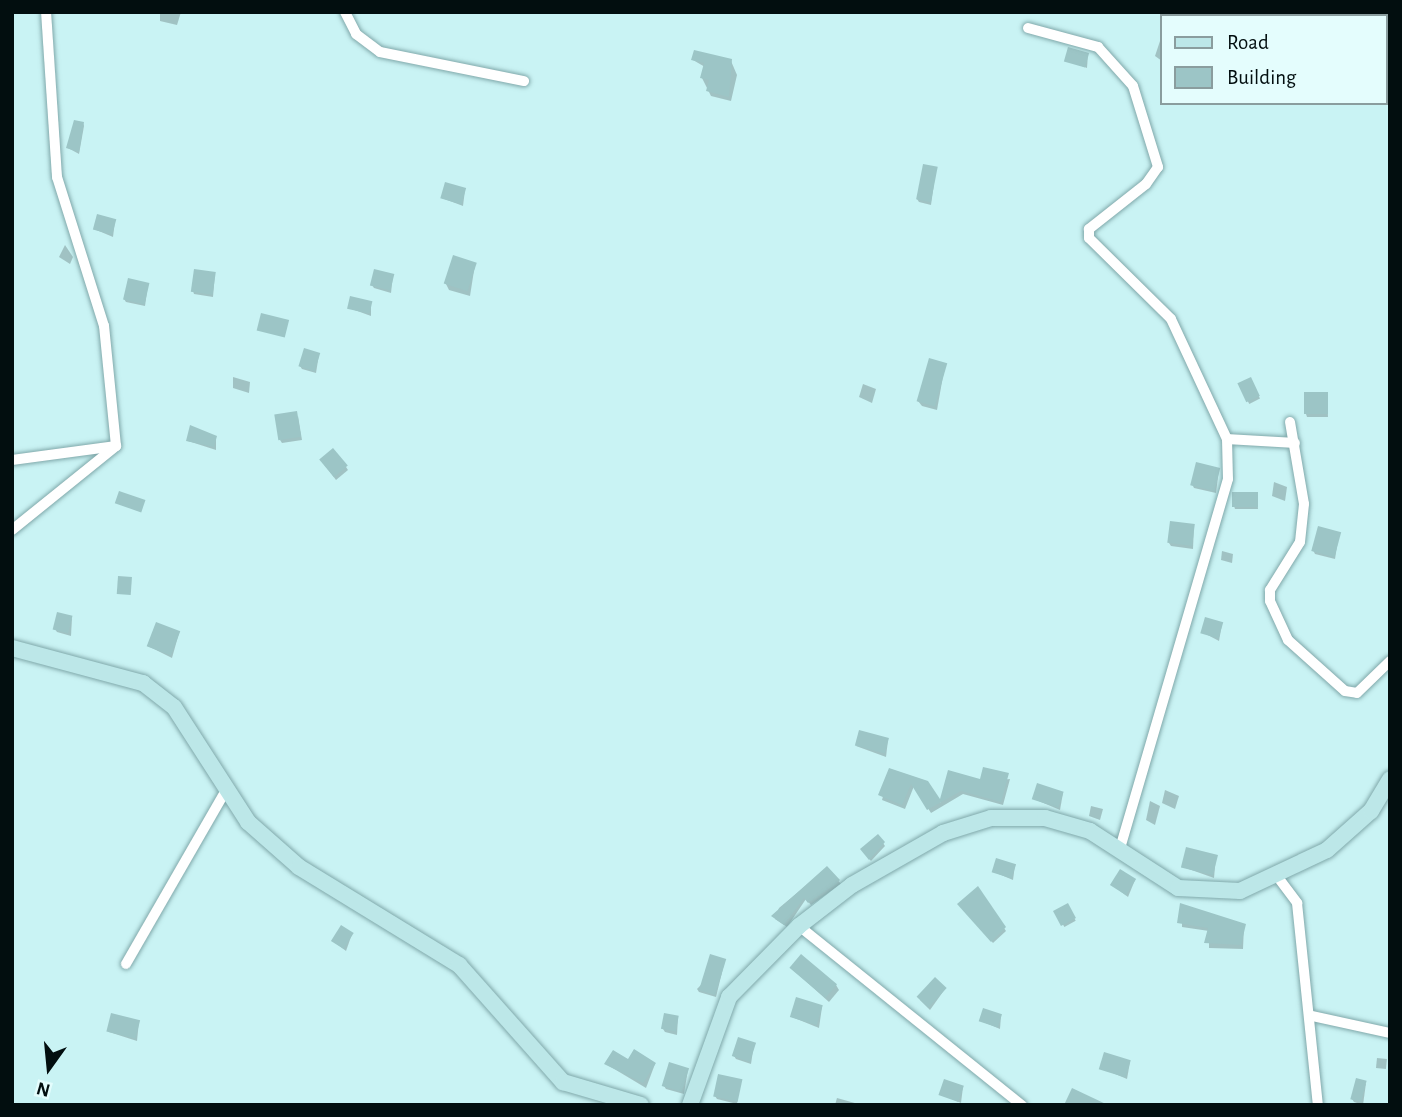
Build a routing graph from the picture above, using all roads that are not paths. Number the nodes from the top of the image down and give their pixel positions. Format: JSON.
{"nodes":[{"id":1,"x":46,"y":12,"type":"edge"},
{"id":2,"x":345,"y":12,"type":"edge"},
{"id":3,"x":1028,"y":28,"type":"dead end"},
{"id":4,"x":524,"y":81,"type":"dead end"},
{"id":5,"x":1290,"y":422,"type":"dead end"},
{"id":6,"x":1227,"y":439,"type":"junction"},
{"id":7,"x":1295,"y":443,"type":"junction"},
{"id":8,"x":116,"y":446,"type":"junction"},
{"id":9,"x":12,"y":460,"type":"edge"},
{"id":10,"x":12,"y":530,"type":"edge"},
{"id":11,"x":12,"y":648,"type":"edge"},
{"id":12,"x":1390,"y":661,"type":"edge"},
{"id":13,"x":1390,"y":779,"type":"edge"},
{"id":14,"x":226,"y":790,"type":"junction"},
{"id":15,"x":1120,"y":848,"type":"junction"},
{"id":16,"x":1277,"y":876,"type":"junction"},
{"id":17,"x":799,"y":926,"type":"junction"},
{"id":18,"x":126,"y":964,"type":"dead end"},
{"id":19,"x":1312,"y":1016,"type":"junction"},
{"id":20,"x":1390,"y":1033,"type":"edge"},
{"id":21,"x":694,"y":1104,"type":"edge"},
{"id":22,"x":641,"y":1105,"type":"edge"},
{"id":23,"x":1022,"y":1105,"type":"edge"},
{"id":24,"x":1318,"y":1105,"type":"edge"}],
"edges":[{"from":1,"to":8,"type":"street"},
{"from":2,"to":4,"type":"street"},
{"from":3,"to":6,"type":"street"},
{"from":5,"to":7,"type":"street"},
{"from":6,"to":7,"type":"street"},
{"from":6,"to":15,"type":"street"},
{"from":7,"to":12,"type":"street"},
{"from":8,"to":9,"type":"street"},
{"from":8,"to":10,"type":"street"},
{"from":11,"to":14,"type":"main road"},
{"from":13,"to":16,"type":"main road"},
{"from":14,"to":18,"type":"street"},
{"from":14,"to":22,"type":"main road"},
{"from":15,"to":16,"type":"main road"},
{"from":15,"to":17,"type":"main road"},
{"from":16,"to":19,"type":"street"},
{"from":17,"to":21,"type":"main road"},
{"from":17,"to":23,"type":"street"},
{"from":19,"to":20,"type":"street"},
{"from":19,"to":24,"type":"street"}]}
